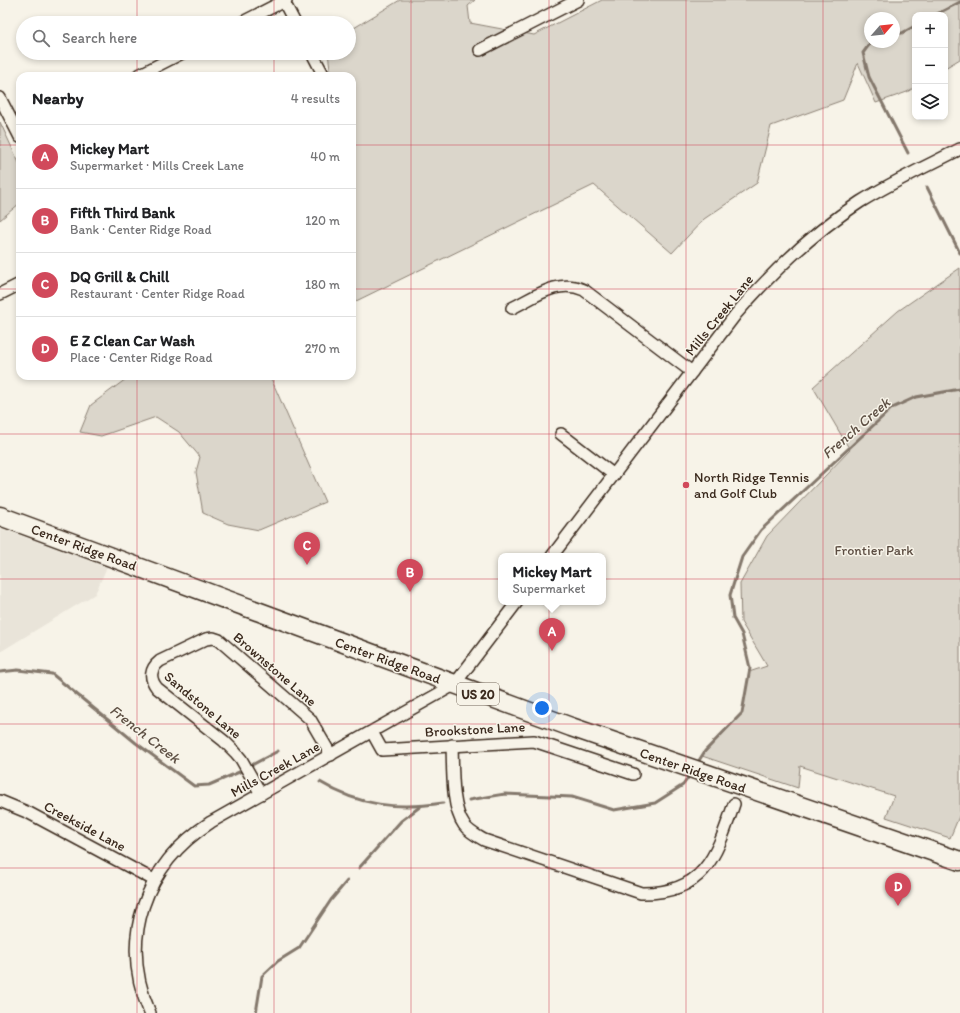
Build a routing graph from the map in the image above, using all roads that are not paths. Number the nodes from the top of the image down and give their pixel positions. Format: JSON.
{"nodes":[{"id":1,"x":285,"y":0,"type":"edge"},
{"id":2,"x":578,"y":0,"type":"edge"},
{"id":3,"x":254,"y":16,"type":"edge"},
{"id":4,"x":292,"y":16,"type":"edge"},
{"id":5,"x":480,"y":50,"type":"dead end"},
{"id":6,"x":168,"y":60,"type":"edge"},
{"id":7,"x":316,"y":60,"type":"edge"},
{"id":8,"x":145,"y":72,"type":"edge"},
{"id":9,"x":322,"y":72,"type":"edge"},
{"id":10,"x":0,"y":98,"type":"edge"},
{"id":11,"x":16,"y":128,"type":"edge"},
{"id":12,"x":960,"y":149,"type":"edge"},
{"id":13,"x":16,"y":286,"type":"edge"},
{"id":14,"x":0,"y":294,"type":"edge"},
{"id":15,"x":512,"y":308,"type":"dead end"},
{"id":16,"x":692,"y":372,"type":"junction"},
{"id":17,"x":561,"y":434,"type":"dead end"},
{"id":18,"x":614,"y":475,"type":"junction"},
{"id":19,"x":0,"y":516,"type":"edge"},
{"id":20,"x":554,"y":553,"type":"edge"},
{"id":21,"x":515,"y":605,"type":"edge"},
{"id":22,"x":183,"y":650,"type":"joint"},
{"id":23,"x":454,"y":685,"type":"junction"},
{"id":24,"x":372,"y":732,"type":"junction"},
{"id":25,"x":452,"y":745,"type":"junction"},
{"id":26,"x":331,"y":754,"type":"junction"},
{"id":27,"x":633,"y":774,"type":"dead end"},
{"id":28,"x":261,"y":794,"type":"junction"},
{"id":29,"x":0,"y":801,"type":"edge"},
{"id":30,"x":734,"y":804,"type":"dead end"},
{"id":31,"x":960,"y":861,"type":"edge"},
{"id":32,"x":154,"y":880,"type":"junction"},
{"id":33,"x":150,"y":1013,"type":"edge"}],
"edges":[{"from":1,"to":3,"type":"street"},
{"from":1,"to":4,"type":"street"},
{"from":2,"to":5,"type":"street"},
{"from":6,"to":8,"type":"street"},
{"from":7,"to":9,"type":"street"},
{"from":10,"to":11,"type":"street"},
{"from":12,"to":16,"type":"street","name":"Mills Creek Lane"},
{"from":13,"to":14,"type":"street"},
{"from":15,"to":16,"type":"street"},
{"from":16,"to":18,"type":"street","name":"Mills Creek Lane"},
{"from":17,"to":18,"type":"street"},
{"from":18,"to":20,"type":"street","name":"Mills Creek Lane"},
{"from":19,"to":23,"type":"main road","name":"Center Ridge Road","number":"US 20"},
{"from":21,"to":23,"type":"street","name":"Mills Creek Lane"},
{"from":22,"to":26,"type":"street","name":"Brownstone Lane"},
{"from":22,"to":28,"type":"street","name":"Sandstone Lane"},
{"from":23,"to":24,"type":"street","name":"Mills Creek Lane"},
{"from":23,"to":31,"type":"main road","name":"Center Ridge Road","number":"US 20"},
{"from":24,"to":25,"type":"street","name":"Brookstone Lane"},
{"from":24,"to":26,"type":"street","name":"Mills Creek Lane"},
{"from":25,"to":27,"type":"street","name":"Brookstone Lane"},
{"from":25,"to":30,"type":"street"},
{"from":26,"to":28,"type":"street","name":"Mills Creek Lane"},
{"from":28,"to":32,"type":"street","name":"Mills Creek Lane"},
{"from":29,"to":32,"type":"street","name":"Creekside Lane"},
{"from":32,"to":33,"type":"street","name":"Mills Creek Lane"}]}
